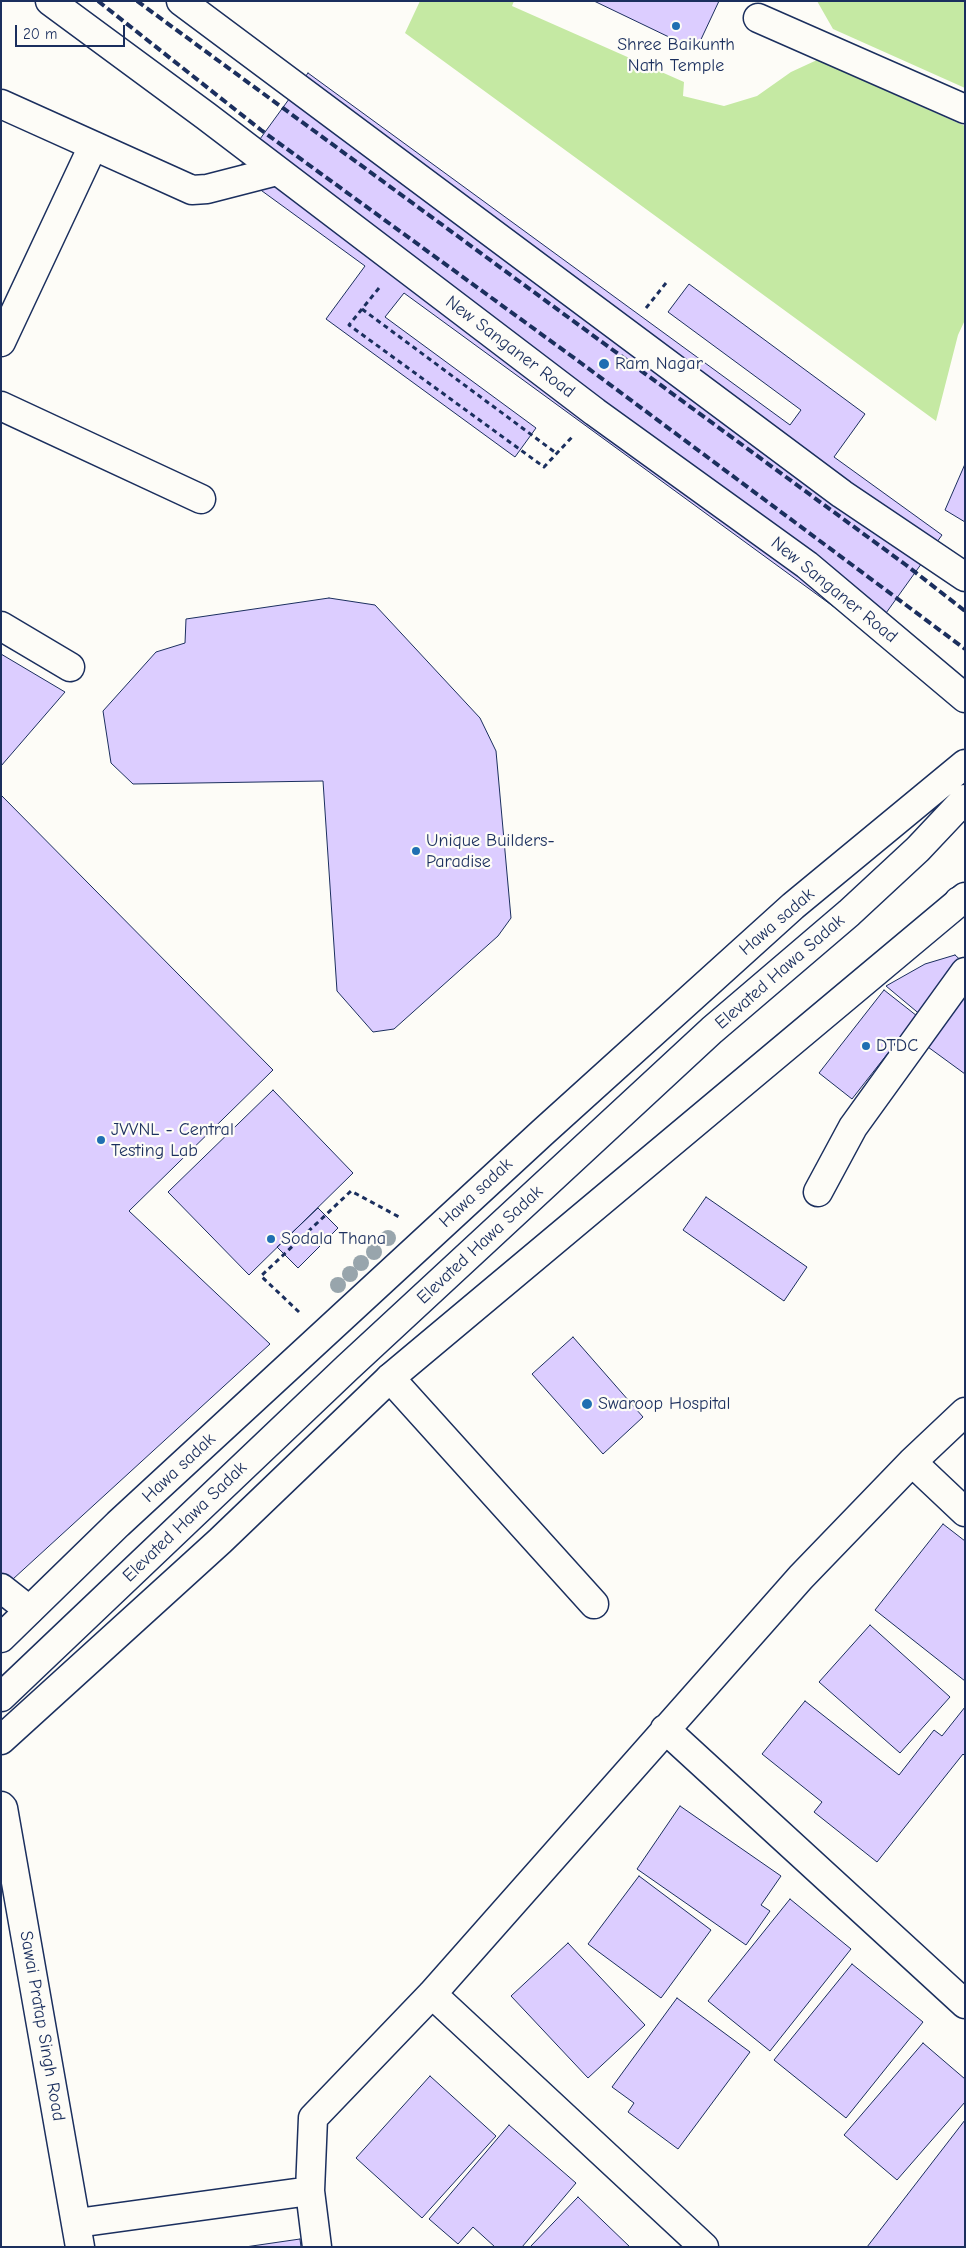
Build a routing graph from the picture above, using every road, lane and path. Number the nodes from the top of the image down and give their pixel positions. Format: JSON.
{"nodes":[{"id":1,"x":50,"y":1,"type":"edge"},
{"id":2,"x":182,"y":1,"type":"edge"},
{"id":3,"x":758,"y":18,"type":"dead end"},
{"id":4,"x":1,"y":104,"type":"edge"},
{"id":5,"x":965,"y":110,"type":"edge"},
{"id":6,"x":93,"y":146,"type":"junction"},
{"id":7,"x":277,"y":171,"type":"junction"},
{"id":8,"x":384,"y":282,"type":"dead end"},
{"id":9,"x":362,"y":309,"type":"junction"},
{"id":10,"x":1,"y":342,"type":"edge"},
{"id":11,"x":1,"y":406,"type":"edge"},
{"id":12,"x":596,"y":412,"type":"junction"},
{"id":13,"x":556,"y":454,"type":"junction"},
{"id":14,"x":201,"y":499,"type":"dead end"},
{"id":15,"x":965,"y":578,"type":"edge"},
{"id":16,"x":1,"y":626,"type":"edge"},
{"id":17,"x":70,"y":667,"type":"dead end"},
{"id":18,"x":965,"y":698,"type":"edge"},
{"id":19,"x":965,"y":764,"type":"edge"},
{"id":20,"x":965,"y":799,"type":"edge"},
{"id":21,"x":963,"y":905,"type":"edge"},
{"id":22,"x":965,"y":972,"type":"edge"},
{"id":23,"x":818,"y":1192,"type":"dead end"},
{"id":24,"x":431,"y":1235,"type":"junction"},
{"id":25,"x":323,"y":1335,"type":"junction"},
{"id":26,"x":390,"y":1378,"type":"junction"},
{"id":27,"x":965,"y":1412,"type":"edge"},
{"id":28,"x":912,"y":1462,"type":"junction"},
{"id":29,"x":965,"y":1512,"type":"edge"},
{"id":30,"x":1,"y":1588,"type":"edge"},
{"id":31,"x":594,"y":1604,"type":"dead end"},
{"id":32,"x":29,"y":1610,"type":"junction"},
{"id":33,"x":1,"y":1638,"type":"edge"},
{"id":34,"x":1,"y":1697,"type":"edge"},
{"id":35,"x":665,"y":1728,"type":"junction"},
{"id":36,"x":1,"y":1740,"type":"edge"},
{"id":37,"x":1,"y":1806,"type":"edge"},
{"id":38,"x":432,"y":1994,"type":"junction"},
{"id":39,"x":965,"y":2004,"type":"edge"},
{"id":40,"x":310,"y":2191,"type":"junction"},
{"id":41,"x":79,"y":2235,"type":"edge"},
{"id":42,"x":317,"y":2247,"type":"edge"},
{"id":43,"x":704,"y":2247,"type":"edge"}],
"edges":[{"from":1,"to":7,"type":"main road","name":"New Sanganer Road"},
{"from":2,"to":15,"type":"main road"},
{"from":3,"to":5,"type":"main road"},
{"from":4,"to":6,"type":"main road"},
{"from":6,"to":7,"type":"main road"},
{"from":6,"to":10,"type":"main road"},
{"from":7,"to":12,"type":"main road","name":"New Sanganer Road"},
{"from":8,"to":9,"type":"path"},
{"from":9,"to":13,"type":"path"},
{"from":9,"to":13,"type":"path"},
{"from":11,"to":14,"type":"main road"},
{"from":12,"to":13,"type":"path"},
{"from":12,"to":18,"type":"main road","name":"New Sanganer Road"},
{"from":16,"to":17,"type":"main road"},
{"from":19,"to":24,"type":"main road","name":"Hawa sadak"},
{"from":20,"to":34,"type":"main road","name":"Elevated Hawa Sadak"},
{"from":21,"to":26,"type":"main road"},
{"from":22,"to":23,"type":"main road"},
{"from":24,"to":25,"type":"main road","name":"Hawa sadak"},
{"from":24,"to":25,"type":"path"},
{"from":25,"to":32,"type":"main road","name":"Hawa sadak"},
{"from":26,"to":31,"type":"main road"},
{"from":26,"to":36,"type":"main road"},
{"from":27,"to":28,"type":"main road"},
{"from":28,"to":29,"type":"main road"},
{"from":28,"to":35,"type":"main road"},
{"from":30,"to":32,"type":"main road"},
{"from":32,"to":33,"type":"main road","name":"Hawa sadak"},
{"from":35,"to":38,"type":"main road"},
{"from":35,"to":39,"type":"main road"},
{"from":37,"to":41,"type":"main road","name":"Sawai Pratap Singh Road"},
{"from":38,"to":40,"type":"main road"},
{"from":38,"to":43,"type":"main road"},
{"from":40,"to":41,"type":"main road"},
{"from":40,"to":42,"type":"main road"}]}
